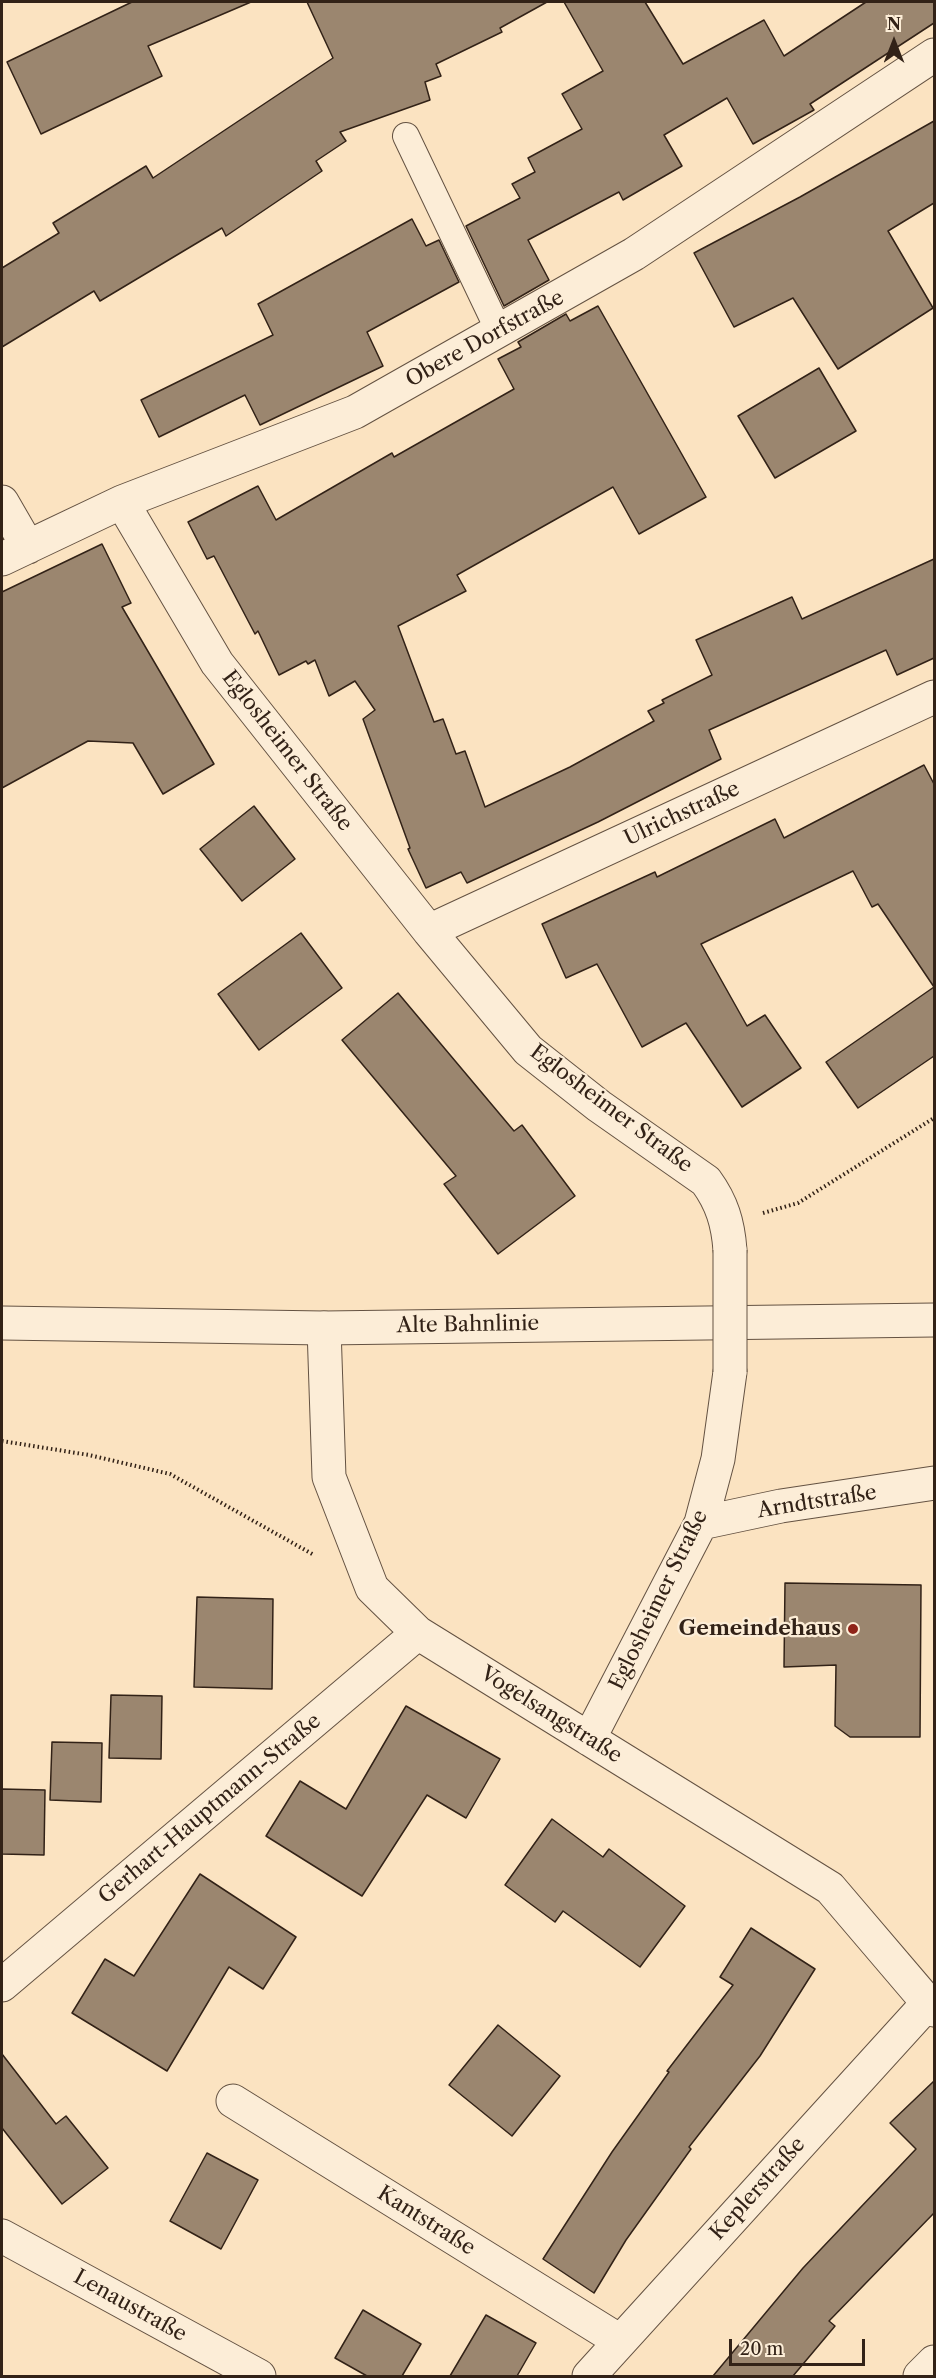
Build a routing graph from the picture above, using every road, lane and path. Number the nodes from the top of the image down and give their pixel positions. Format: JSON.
{"nodes":[{"id":1,"x":934,"y":56,"type":"edge"},
{"id":2,"x":406,"y":136,"type":"dead end"},
{"id":3,"x":499,"y":331,"type":"junction"},
{"id":4,"x":2,"y":502,"type":"edge"},
{"id":5,"x":122,"y":502,"type":"junction"},
{"id":6,"x":15,"y":553,"type":"edge"},
{"id":7,"x":934,"y":697,"type":"edge"},
{"id":8,"x":429,"y":931,"type":"junction"},
{"id":9,"x":934,"y":1118,"type":"edge"},
{"id":10,"x":729,"y":1237,"type":"junction"},
{"id":11,"x":934,"y":1320,"type":"edge"},
{"id":12,"x":2,"y":1323,"type":"edge"},
{"id":13,"x":324,"y":1328,"type":"junction"},
{"id":14,"x":2,"y":1441,"type":"edge"},
{"id":15,"x":934,"y":1483,"type":"edge"},
{"id":16,"x":701,"y":1523,"type":"junction"},
{"id":17,"x":372,"y":1588,"type":"junction"},
{"id":18,"x":418,"y":1633,"type":"junction"},
{"id":19,"x":590,"y":1739,"type":"junction"},
{"id":20,"x":2,"y":1985,"type":"edge"},
{"id":21,"x":931,"y":2007,"type":"edge"},
{"id":22,"x":232,"y":2101,"type":"dead end"},
{"id":23,"x":2,"y":2236,"type":"edge"},
{"id":24,"x":620,"y":2341,"type":"junction"},
{"id":25,"x":934,"y":2361,"type":"edge"},
{"id":26,"x":259,"y":2376,"type":"edge"},
{"id":27,"x":589,"y":2376,"type":"edge"},
{"id":28,"x":920,"y":2376,"type":"edge"}],
"edges":[{"from":1,"to":3,"type":"street","name":"Obere Dorfstraße"},
{"from":2,"to":3,"type":"lane"},
{"from":3,"to":5,"type":"street","name":"Obere Dorfstraße"},
{"from":4,"to":6,"type":"street"},
{"from":5,"to":6,"type":"street","name":"Obere Dorfstraße"},
{"from":5,"to":8,"type":"street","name":"Eglosheimer Straße"},
{"from":7,"to":8,"type":"street","name":"Ulrichstraße"},
{"from":8,"to":10,"type":"street","name":"Eglosheimer Straße"},
{"from":9,"to":10,"type":"path"},
{"from":10,"to":16,"type":"street","name":"Eglosheimer Straße","bridge":true},
{"from":11,"to":13,"type":"street","name":"Alte Bahnlinie"},
{"from":12,"to":13,"type":"street","name":"Alte Bahnlinie"},
{"from":13,"to":17,"type":"street","name":"Vogelsangstraße"},
{"from":14,"to":17,"type":"path"},
{"from":15,"to":16,"type":"street","name":"Arndtstraße"},
{"from":16,"to":19,"type":"street","name":"Eglosheimer Straße"},
{"from":17,"to":18,"type":"street","name":"Vogelsangstraße"},
{"from":18,"to":19,"type":"street","name":"Vogelsangstraße"},
{"from":18,"to":20,"type":"street","name":"Gerhart-Hauptmann-Straße"},
{"from":19,"to":21,"type":"street","name":"Vogelsangstraße"},
{"from":21,"to":24,"type":"street","name":"Keplerstraße"},
{"from":22,"to":24,"type":"street","name":"Kantstraße"},
{"from":23,"to":26,"type":"street","name":"Lenaustraße"},
{"from":24,"to":27,"type":"street","name":"Keplerstraße"},
{"from":25,"to":28,"type":"street"}]}
